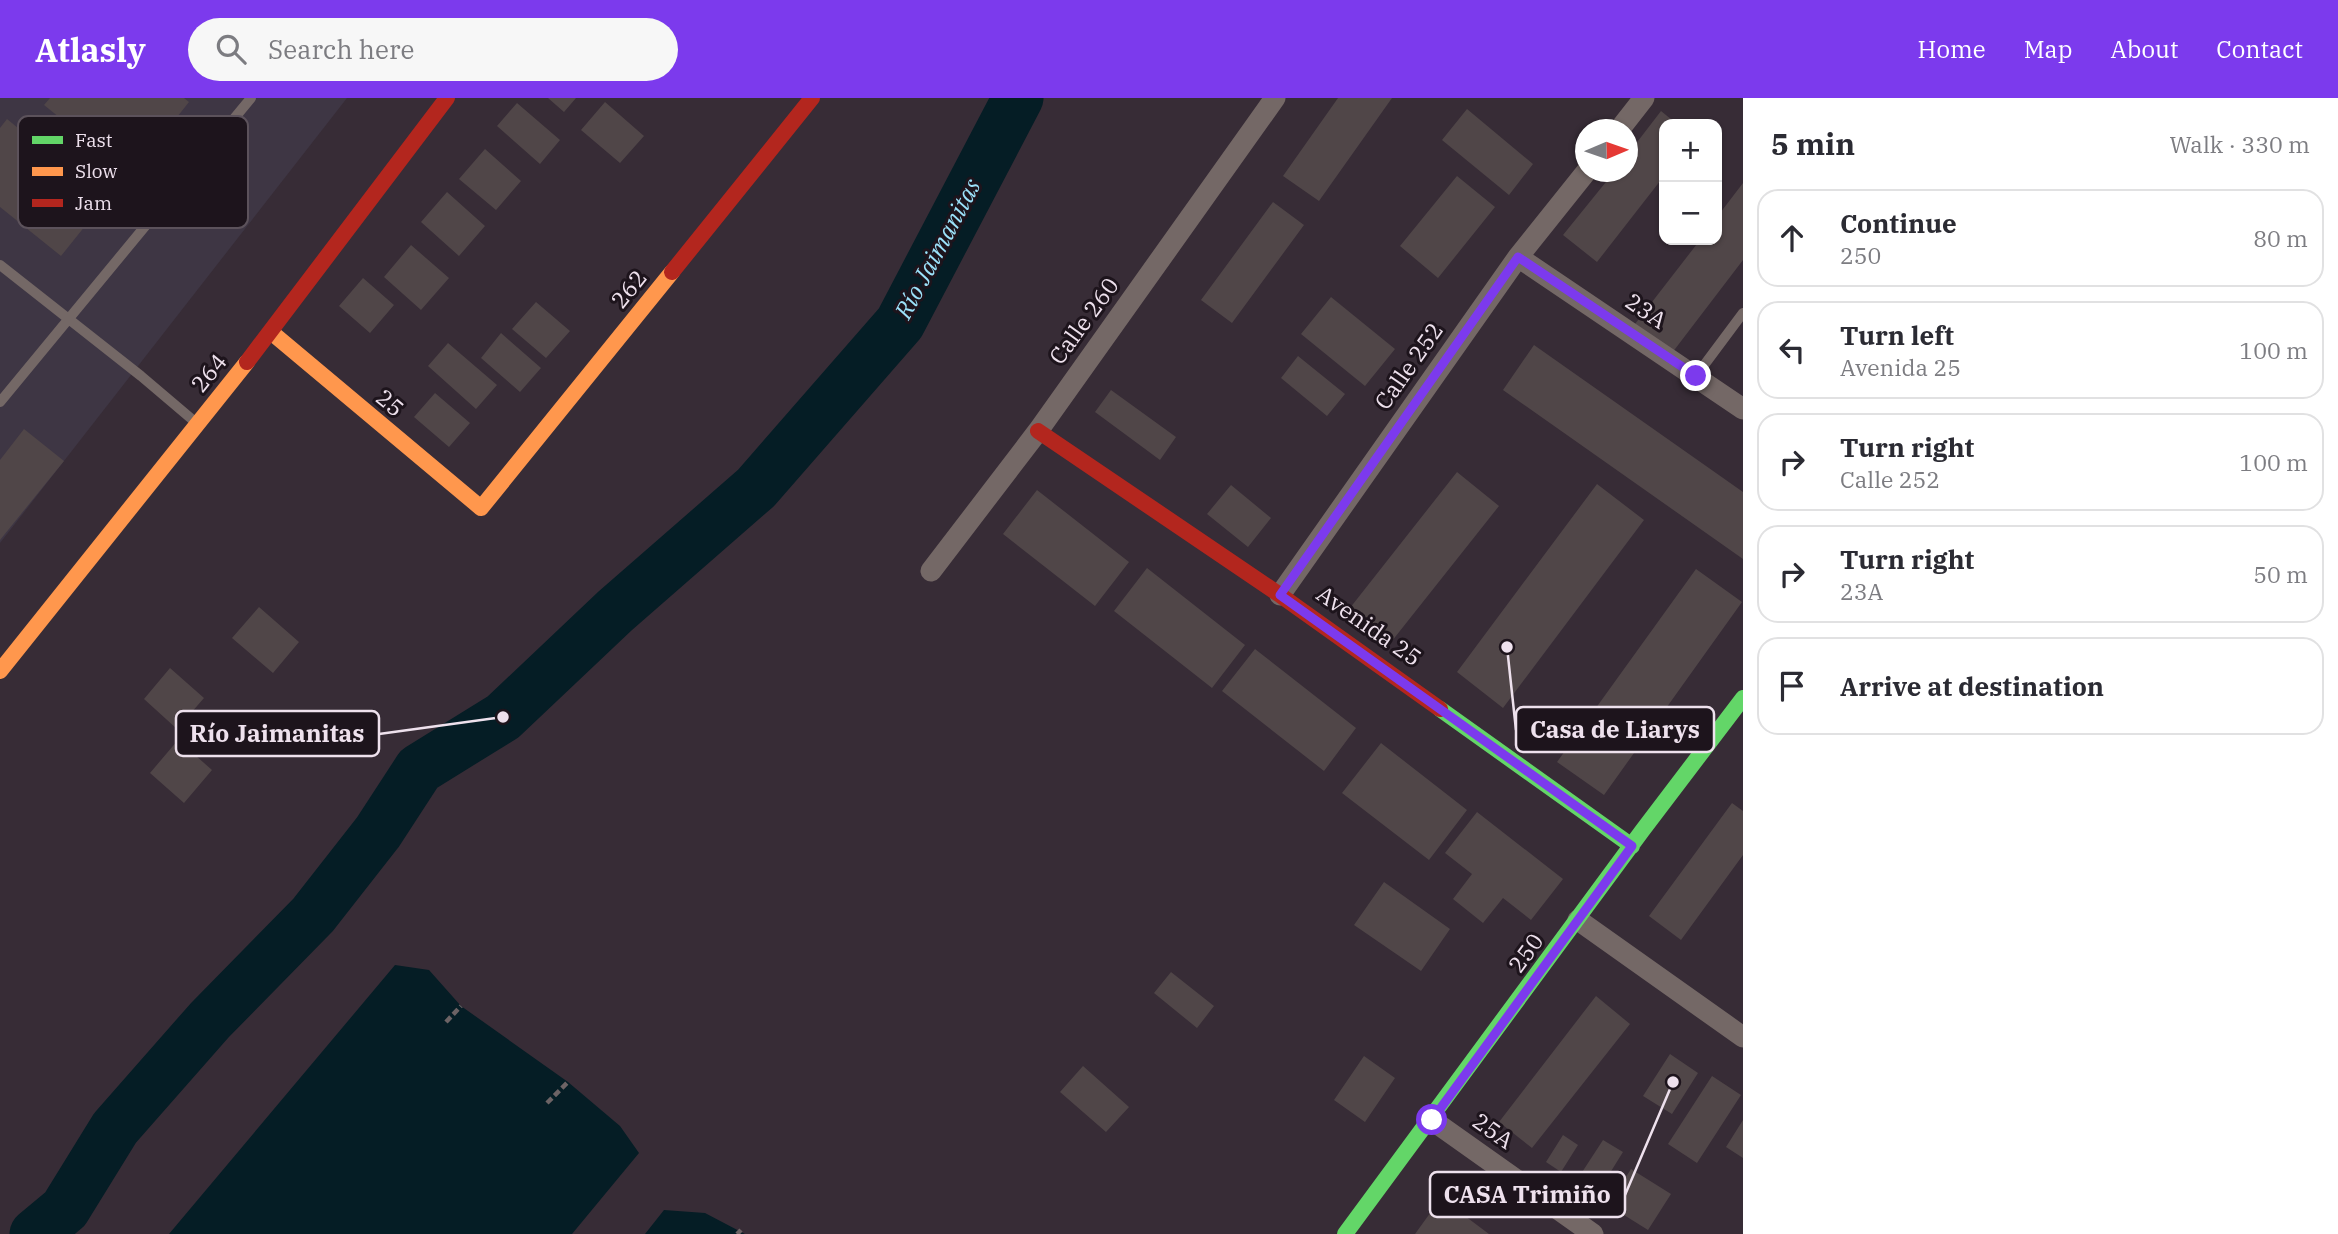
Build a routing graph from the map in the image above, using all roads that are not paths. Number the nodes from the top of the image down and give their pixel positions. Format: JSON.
{"nodes":[{"id":1,"x":251,"y":98,"type":"edge"},
{"id":2,"x":447,"y":98,"type":"edge"},
{"id":3,"x":812,"y":98,"type":"edge"},
{"id":4,"x":1275,"y":98,"type":"edge"},
{"id":5,"x":1644,"y":98,"type":"edge"},
{"id":6,"x":236,"y":116,"type":"edge"},
{"id":7,"x":1628,"y":119,"type":"edge"},
{"id":8,"x":1578,"y":182,"type":"edge"},
{"id":9,"x":143,"y":228,"type":"edge"},
{"id":10,"x":1518,"y":257,"type":"junction"},
{"id":11,"x":0,"y":265,"type":"edge"},
{"id":12,"x":1743,"y":313,"type":"edge"},
{"id":13,"x":68,"y":319,"type":"junction"},
{"id":14,"x":271,"y":332,"type":"junction"},
{"id":15,"x":1696,"y":376,"type":"junction"},
{"id":16,"x":0,"y":402,"type":"edge"},
{"id":17,"x":1743,"y":409,"type":"edge"},
{"id":18,"x":198,"y":424,"type":"junction"},
{"id":19,"x":1038,"y":430,"type":"junction"},
{"id":20,"x":481,"y":508,"type":"joint"},
{"id":21,"x":931,"y":571,"type":"dead end"},
{"id":22,"x":1280,"y":595,"type":"junction"},
{"id":23,"x":0,"y":671,"type":"edge"},
{"id":24,"x":1740,"y":707,"type":"edge"},
{"id":25,"x":1632,"y":846,"type":"junction"},
{"id":26,"x":1578,"y":920,"type":"junction"},
{"id":27,"x":1743,"y":1037,"type":"edge"},
{"id":28,"x":1432,"y":1120,"type":"junction"},
{"id":29,"x":1345,"y":1234,"type":"edge"},
{"id":30,"x":1593,"y":1234,"type":"edge"}],
"edges":[{"from":1,"to":6,"type":"lane"},
{"from":2,"to":14,"type":"street","name":"264"},
{"from":3,"to":20,"type":"street","name":"262"},
{"from":4,"to":19,"type":"street","name":"Calle 260"},
{"from":5,"to":7,"type":"street"},
{"from":8,"to":10,"type":"street","name":"Calle 252"},
{"from":9,"to":13,"type":"lane"},
{"from":10,"to":15,"type":"street","name":"23A"},
{"from":10,"to":22,"type":"street","name":"Calle 252"},
{"from":11,"to":13,"type":"lane"},
{"from":12,"to":15,"type":"lane"},
{"from":13,"to":16,"type":"lane"},
{"from":13,"to":18,"type":"lane"},
{"from":14,"to":18,"type":"street","name":"264"},
{"from":14,"to":20,"type":"street","name":"25"},
{"from":15,"to":17,"type":"street","name":"23A"},
{"from":18,"to":23,"type":"street","name":"264"},
{"from":19,"to":21,"type":"street","name":"Calle 260"},
{"from":19,"to":22,"type":"street","name":"Avenida 25"},
{"from":22,"to":25,"type":"street","name":"Avenida 25"},
{"from":24,"to":25,"type":"street","name":"250"},
{"from":25,"to":26,"type":"street","name":"250"},
{"from":26,"to":27,"type":"street"},
{"from":26,"to":28,"type":"street","name":"250"},
{"from":28,"to":29,"type":"street","name":"250"},
{"from":28,"to":30,"type":"street","name":"25A"}]}
